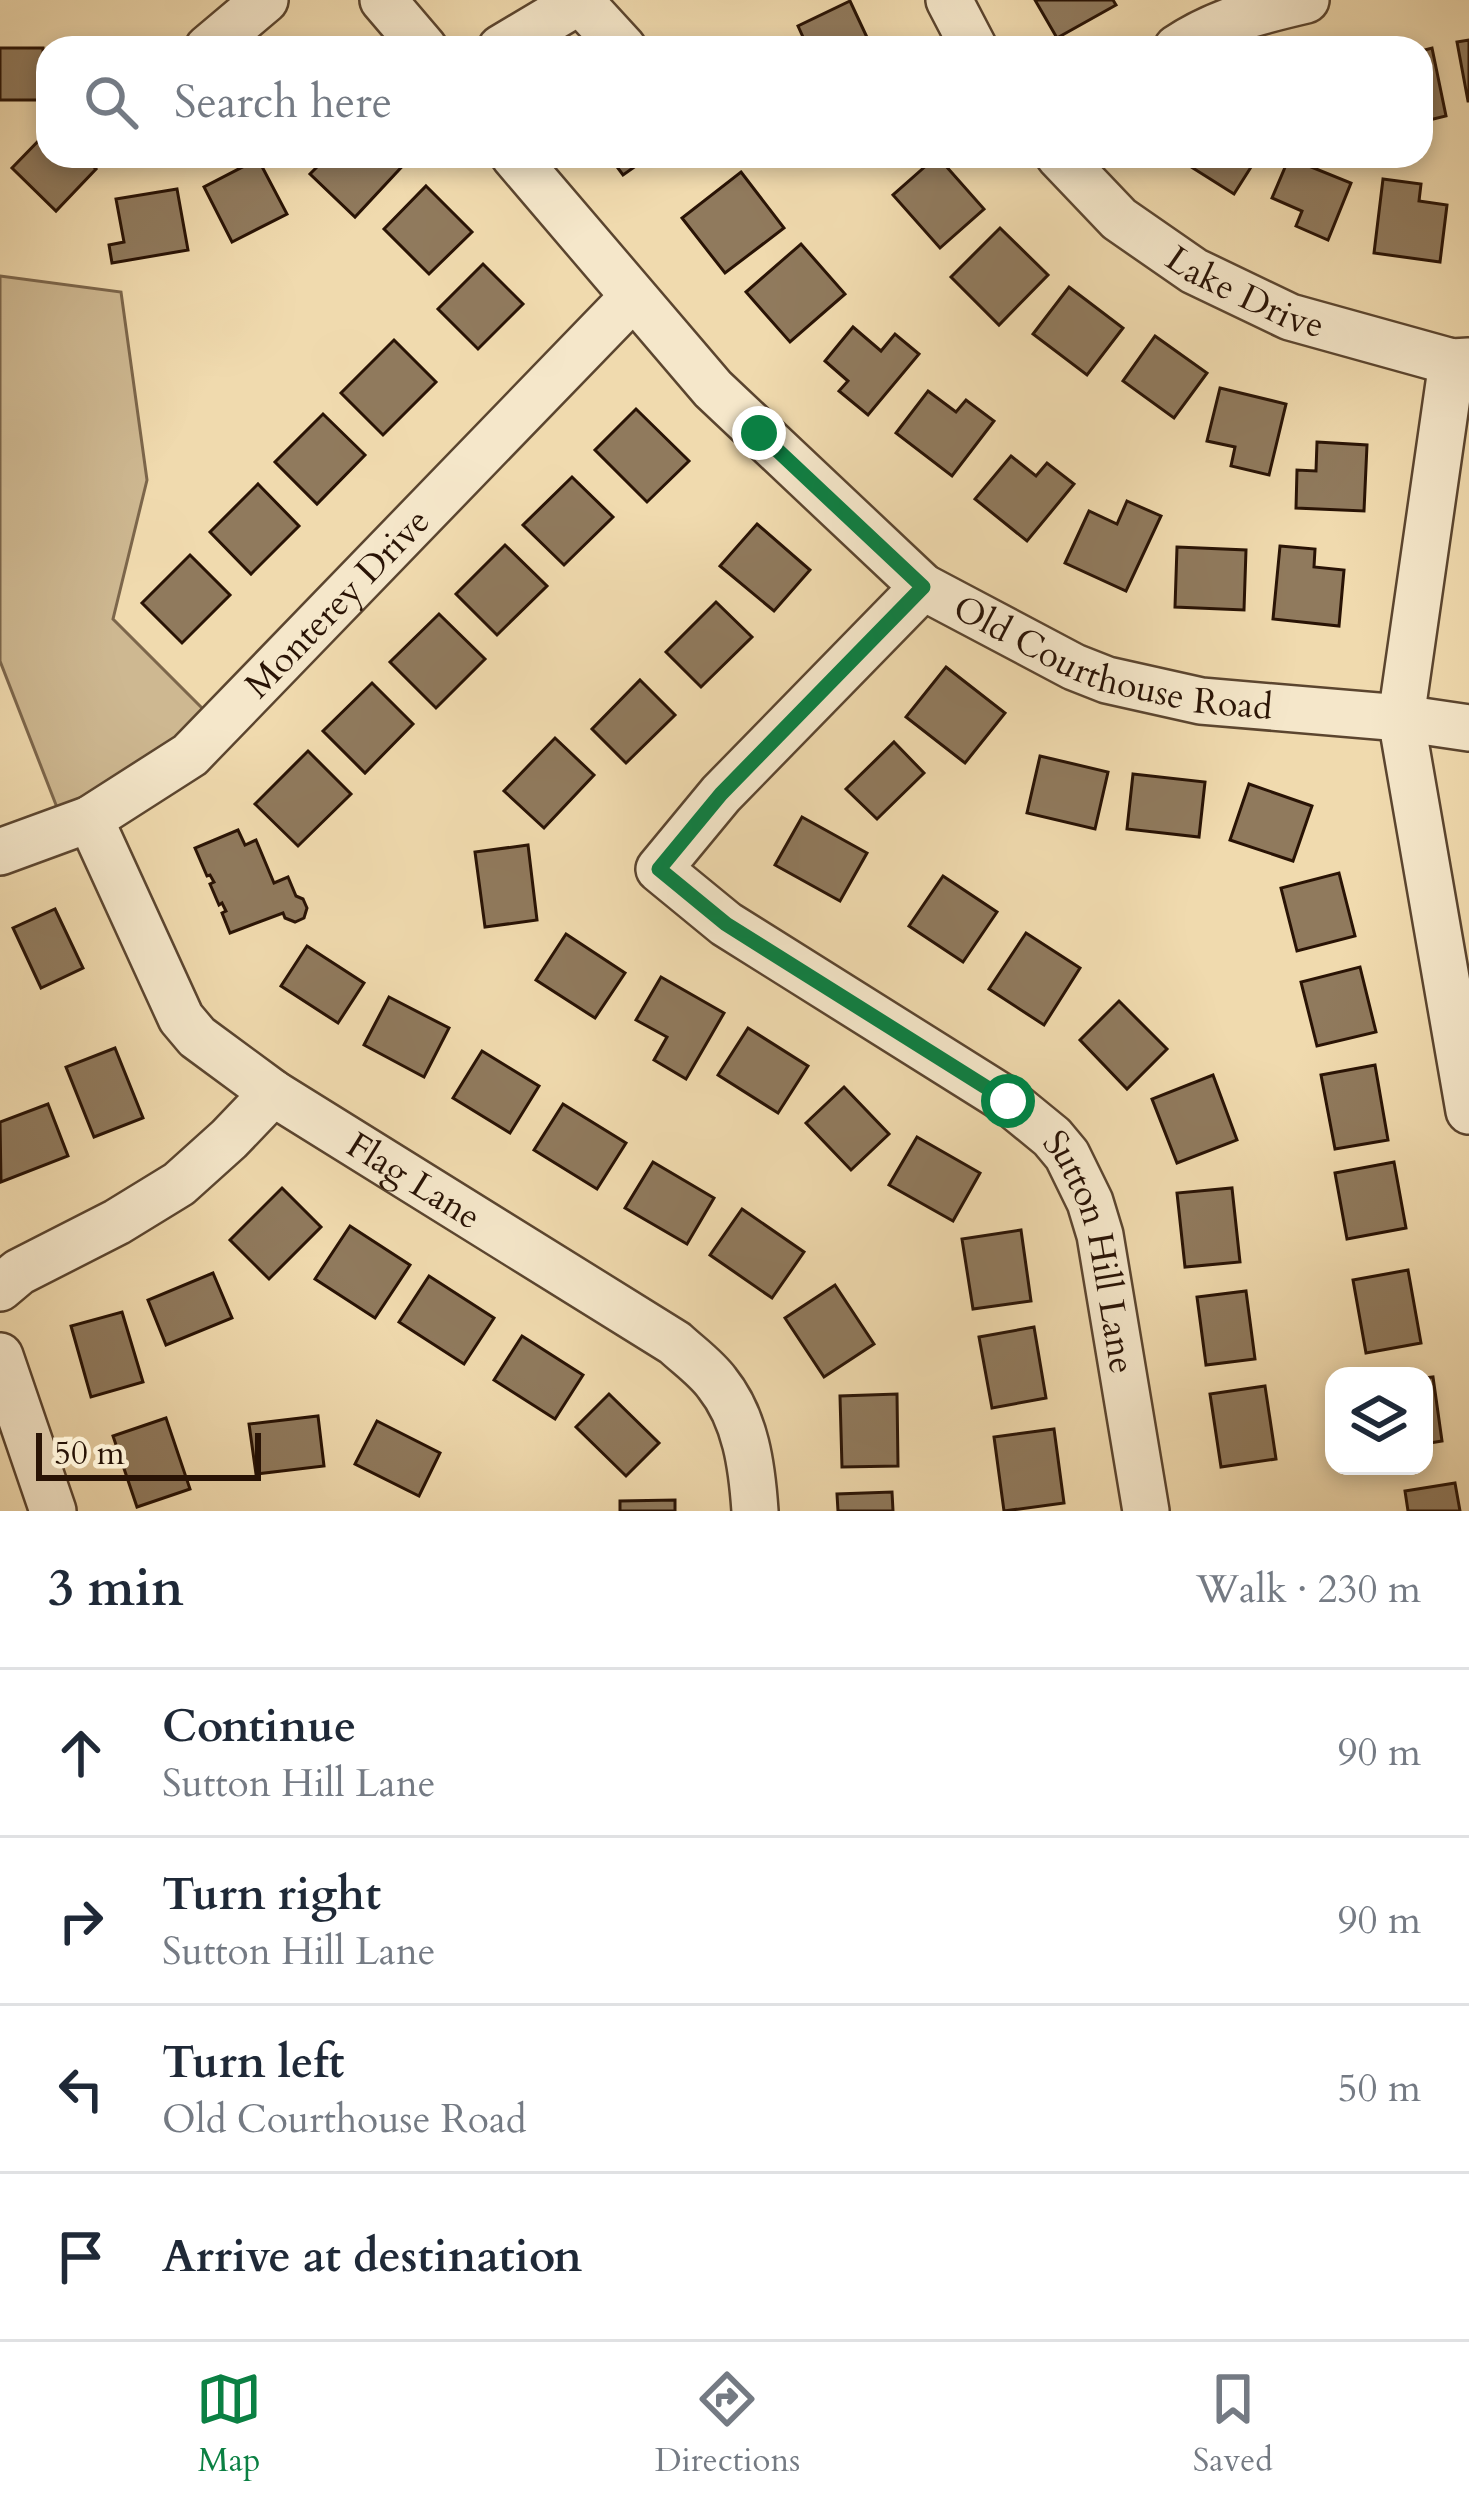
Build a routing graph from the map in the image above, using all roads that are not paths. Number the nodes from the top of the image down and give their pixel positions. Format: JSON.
{"nodes":[{"id":1,"x":265,"y":0,"type":"edge"},
{"id":2,"x":383,"y":0,"type":"edge"},
{"id":3,"x":949,"y":0,"type":"edge"},
{"id":4,"x":1306,"y":0,"type":"edge"},
{"id":5,"x":222,"y":36,"type":"edge"},
{"id":6,"x":414,"y":36,"type":"edge"},
{"id":7,"x":522,"y":36,"type":"edge"},
{"id":8,"x":612,"y":36,"type":"edge"},
{"id":9,"x":968,"y":36,"type":"edge"},
{"id":10,"x":1195,"y":36,"type":"edge"},
{"id":11,"x":524,"y":168,"type":"edge"},
{"id":12,"x":1071,"y":168,"type":"edge"},
{"id":13,"x":632,"y":297,"type":"junction"},
{"id":14,"x":1461,"y":361,"type":"edge"},
{"id":15,"x":923,"y":587,"type":"junction"},
{"id":16,"x":1401,"y":718,"type":"junction"},
{"id":17,"x":1469,"y":728,"type":"edge"},
{"id":18,"x":91,"y":819,"type":"junction"},
{"id":19,"x":0,"y":852,"type":"edge"},
{"id":20,"x":273,"y":1093,"type":"junction"},
{"id":21,"x":1469,"y":1111,"type":"edge"},
{"id":22,"x":0,"y":1288,"type":"edge"},
{"id":23,"x":0,"y":1356,"type":"edge"},
{"id":24,"x":53,"y":1511,"type":"edge"},
{"id":25,"x":755,"y":1511,"type":"edge"},
{"id":26,"x":1146,"y":1511,"type":"edge"}],
"edges":[{"from":1,"to":5,"type":"street"},
{"from":2,"to":6,"type":"street"},
{"from":3,"to":9,"type":"street"},
{"from":4,"to":10,"type":"street"},
{"from":7,"to":8,"type":"street"},
{"from":11,"to":13,"type":"street","name":"Old Courthouse Road"},
{"from":12,"to":14,"type":"street","name":"Lake Drive"},
{"from":13,"to":15,"type":"street","name":"Old Courthouse Road"},
{"from":13,"to":18,"type":"street","name":"Monterey Drive"},
{"from":14,"to":16,"type":"street"},
{"from":15,"to":16,"type":"street","name":"Old Courthouse Road"},
{"from":15,"to":26,"type":"street","name":"Sutton Hill Lane"},
{"from":16,"to":17,"type":"street","name":"Old Courthouse Road"},
{"from":16,"to":21,"type":"street"},
{"from":18,"to":19,"type":"street","name":"Monterey Drive"},
{"from":18,"to":20,"type":"street","name":"Flag Lane"},
{"from":20,"to":22,"type":"street"},
{"from":20,"to":25,"type":"street","name":"Flag Lane"},
{"from":23,"to":24,"type":"street"}]}
